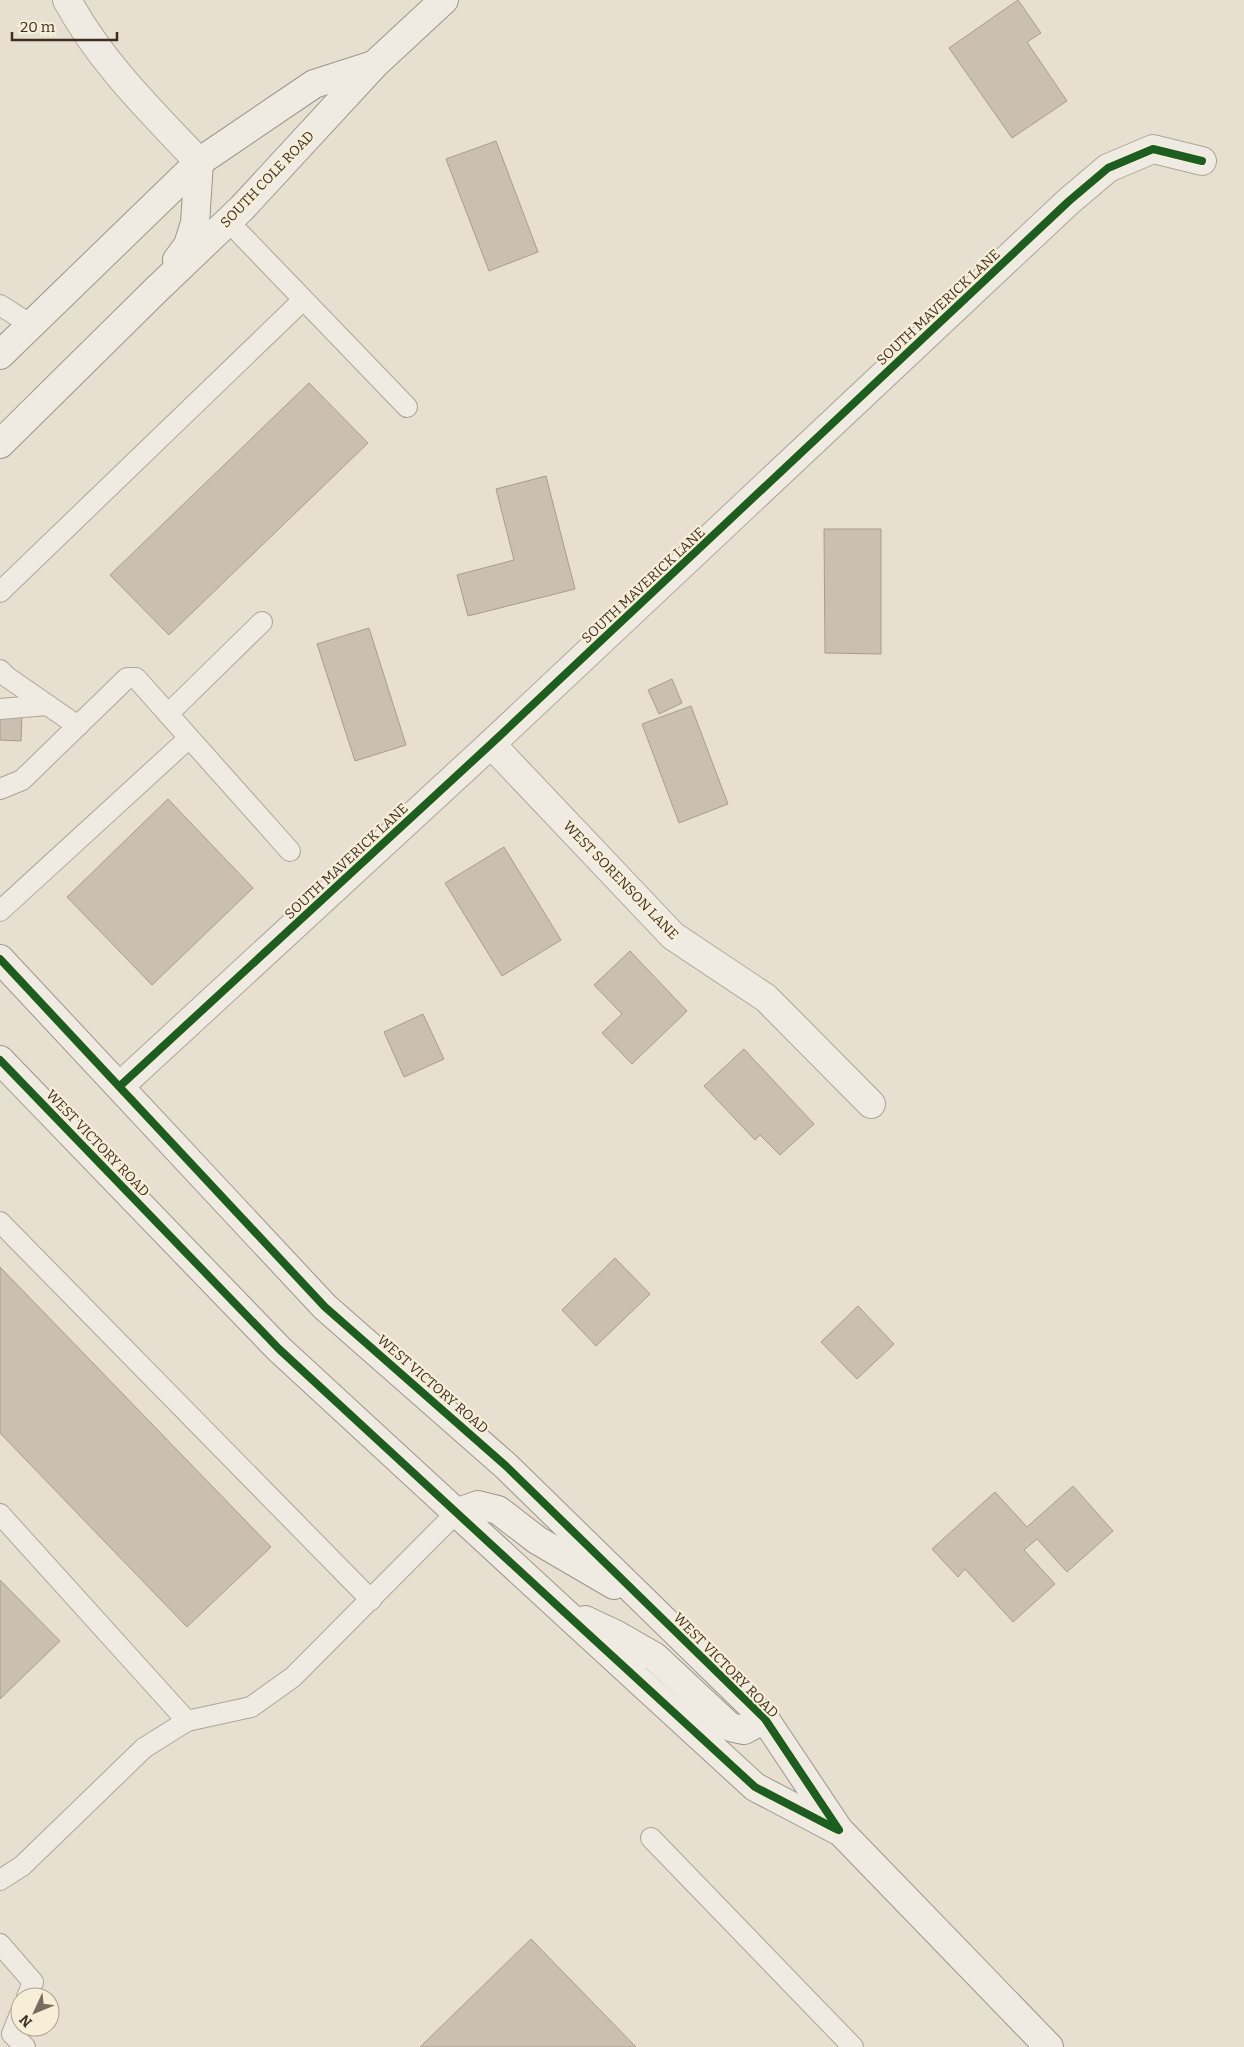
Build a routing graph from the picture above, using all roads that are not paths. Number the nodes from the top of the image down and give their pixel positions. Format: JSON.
{"nodes":[{"id":1,"x":67,"y":0,"type":"edge"},
{"id":2,"x":444,"y":0,"type":"edge"},
{"id":3,"x":375,"y":64,"type":"junction"},
{"id":4,"x":1202,"y":161,"type":"dead end"},
{"id":5,"x":199,"y":162,"type":"junction"},
{"id":6,"x":228,"y":221,"type":"junction"},
{"id":7,"x":156,"y":290,"type":"junction"},
{"id":8,"x":304,"y":300,"type":"junction"},
{"id":9,"x":0,"y":305,"type":"edge"},
{"id":10,"x":31,"y":325,"type":"junction"},
{"id":11,"x":0,"y":355,"type":"edge"},
{"id":12,"x":407,"y":407,"type":"dead end"},
{"id":13,"x":0,"y":444,"type":"edge"},
{"id":14,"x":0,"y":592,"type":"edge"},
{"id":15,"x":262,"y":622,"type":"dead end"},
{"id":16,"x":0,"y":670,"type":"edge"},
{"id":17,"x":47,"y":705,"type":"junction"},
{"id":18,"x":0,"y":709,"type":"edge"},
{"id":19,"x":168,"y":714,"type":"junction"},
{"id":20,"x":78,"y":726,"type":"junction"},
{"id":21,"x":189,"y":738,"type":"junction"},
{"id":22,"x":491,"y":744,"type":"junction"},
{"id":23,"x":0,"y":790,"type":"edge"},
{"id":24,"x":290,"y":851,"type":"dead end"},
{"id":25,"x":0,"y":911,"type":"edge"},
{"id":26,"x":0,"y":960,"type":"edge"},
{"id":27,"x":0,"y":1060,"type":"edge"},
{"id":28,"x":120,"y":1086,"type":"junction"},
{"id":29,"x":871,"y":1104,"type":"dead end"},
{"id":30,"x":0,"y":1222,"type":"edge"},
{"id":31,"x":456,"y":1513,"type":"junction"},
{"id":32,"x":0,"y":1514,"type":"edge"},
{"id":33,"x":371,"y":1600,"type":"junction"},
{"id":34,"x":649,"y":1606,"type":"junction"},
{"id":35,"x":561,"y":1610,"type":"junction"},
{"id":36,"x":765,"y":1719,"type":"junction"},
{"id":37,"x":187,"y":1720,"type":"junction"},
{"id":38,"x":839,"y":1830,"type":"junction"},
{"id":39,"x":651,"y":1838,"type":"dead end"},
{"id":40,"x":0,"y":1880,"type":"edge"},
{"id":41,"x":0,"y":1944,"type":"edge"},
{"id":42,"x":32,"y":1987,"type":"edge"},
{"id":43,"x":15,"y":2037,"type":"edge"},
{"id":44,"x":25,"y":2047,"type":"edge"},
{"id":45,"x":853,"y":2047,"type":"edge"},
{"id":46,"x":1049,"y":2047,"type":"edge"}],
"edges":[{"from":1,"to":5,"type":"main road"},
{"from":2,"to":3,"type":"main road","name":"SOUTH COLE ROAD"},
{"from":3,"to":5,"type":"main road","name":"SOUTH COLE ROAD"},
{"from":3,"to":6,"type":"main road","name":"SOUTH COLE ROAD"},
{"from":4,"to":22,"type":"main road","name":"SOUTH MAVERICK LANE"},
{"from":5,"to":7,"type":"main road","name":"SOUTH COLE ROAD"},
{"from":5,"to":10,"type":"main road","name":"SOUTH COLE ROAD"},
{"from":6,"to":7,"type":"main road","name":"SOUTH COLE ROAD"},
{"from":6,"to":8,"type":"lane"},
{"from":7,"to":13,"type":"main road","name":"SOUTH COLE ROAD"},
{"from":8,"to":12,"type":"lane"},
{"from":8,"to":14,"type":"lane"},
{"from":9,"to":10,"type":"lane"},
{"from":10,"to":11,"type":"main road","name":"SOUTH COLE ROAD"},
{"from":15,"to":19,"type":"lane"},
{"from":16,"to":17,"type":"lane"},
{"from":17,"to":18,"type":"lane"},
{"from":17,"to":20,"type":"lane"},
{"from":19,"to":20,"type":"lane"},
{"from":19,"to":21,"type":"lane"},
{"from":20,"to":23,"type":"lane"},
{"from":21,"to":24,"type":"lane"},
{"from":21,"to":25,"type":"lane"},
{"from":22,"to":28,"type":"main road","name":"SOUTH MAVERICK LANE"},
{"from":22,"to":29,"type":"main road","name":"WEST SORENSON LANE"},
{"from":26,"to":28,"type":"main road","name":"WEST VICTORY ROAD"},
{"from":27,"to":31,"type":"main road","name":"WEST VICTORY ROAD"},
{"from":28,"to":34,"type":"main road","name":"WEST VICTORY ROAD"},
{"from":30,"to":33,"type":"lane"},
{"from":31,"to":33,"type":"lane"},
{"from":31,"to":34,"type":"main road","name":"WEST VICTORY ROAD"},
{"from":31,"to":35,"type":"main road","name":"WEST VICTORY ROAD"},
{"from":32,"to":37,"type":"lane"},
{"from":33,"to":37,"type":"lane"},
{"from":34,"to":36,"type":"main road","name":"WEST VICTORY ROAD"},
{"from":35,"to":36,"type":"main road","name":"WEST VICTORY ROAD"},
{"from":35,"to":38,"type":"main road","name":"WEST VICTORY ROAD"},
{"from":36,"to":38,"type":"main road","name":"WEST VICTORY ROAD"},
{"from":37,"to":40,"type":"lane"},
{"from":38,"to":46,"type":"main road","name":"WEST VICTORY ROAD"},
{"from":39,"to":45,"type":"lane"},
{"from":41,"to":42,"type":"lane"},
{"from":43,"to":44,"type":"lane"}]}
